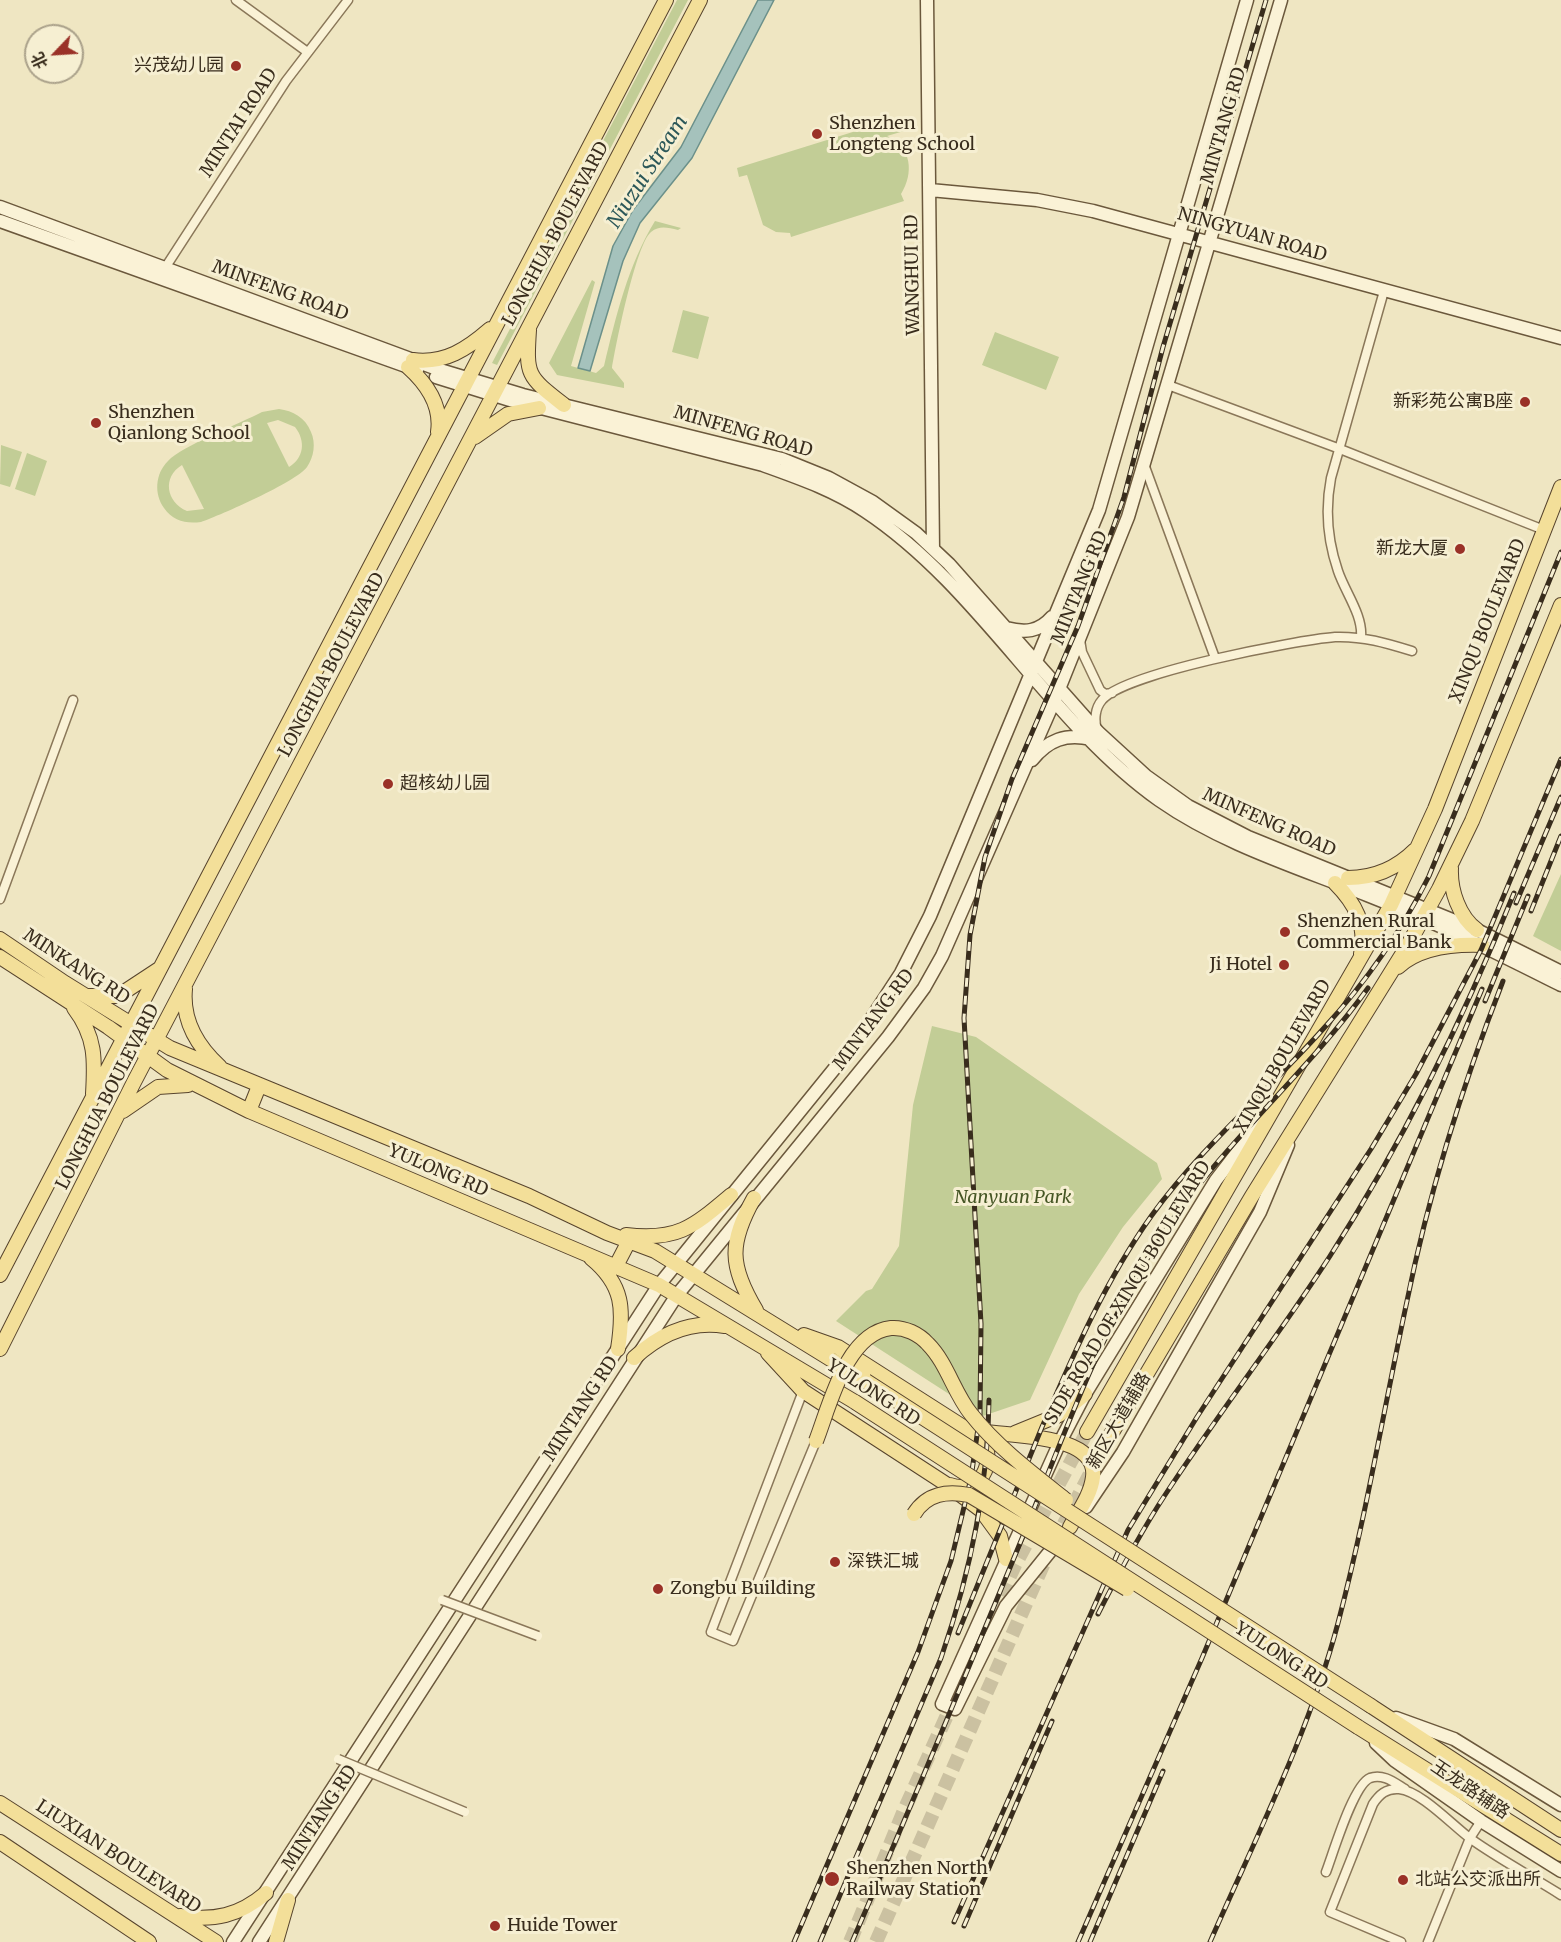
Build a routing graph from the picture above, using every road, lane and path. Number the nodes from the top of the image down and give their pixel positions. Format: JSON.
{"nodes":[{"id":1,"x":236,"y":0,"type":"edge"},
{"id":2,"x":348,"y":0,"type":"edge"},
{"id":3,"x":666,"y":0,"type":"edge"},
{"id":4,"x":700,"y":0,"type":"edge"},
{"id":5,"x":927,"y":0,"type":"edge"},
{"id":6,"x":1247,"y":0,"type":"edge"},
{"id":7,"x":1281,"y":0,"type":"edge"},
{"id":8,"x":306,"y":51,"type":"junction"},
{"id":9,"x":930,"y":190,"type":"junction"},
{"id":10,"x":0,"y":207,"type":"edge"},
{"id":11,"x":0,"y":221,"type":"edge"},
{"id":12,"x":1179,"y":233,"type":"junction"},
{"id":13,"x":1210,"y":242,"type":"junction"},
{"id":14,"x":165,"y":268,"type":"junction"},
{"id":15,"x":1384,"y":291,"type":"junction"},
{"id":16,"x":499,"y":318,"type":"junction"},
{"id":17,"x":529,"y":325,"type":"junction"},
{"id":18,"x":1561,"y":338,"type":"edge"},
{"id":19,"x":410,"y":363,"type":"junction"},
{"id":20,"x":466,"y":382,"type":"junction"},
{"id":21,"x":1168,"y":385,"type":"junction"},
{"id":22,"x":495,"y":391,"type":"junction"},
{"id":23,"x":564,"y":405,"type":"junction"},
{"id":24,"x":539,"y":408,"type":"junction"},
{"id":25,"x":436,"y":440,"type":"junction"},
{"id":26,"x":465,"y":448,"type":"junction"},
{"id":27,"x":1340,"y":449,"type":"junction"},
{"id":28,"x":1144,"y":464,"type":"junction"},
{"id":29,"x":1561,"y":487,"type":"edge"},
{"id":30,"x":1544,"y":530,"type":"junction"},
{"id":31,"x":933,"y":549,"type":"junction"},
{"id":32,"x":1561,"y":605,"type":"edge"},
{"id":33,"x":1059,"y":606,"type":"junction"},
{"id":34,"x":1005,"y":627,"type":"junction"},
{"id":35,"x":1080,"y":637,"type":"junction"},
{"id":36,"x":1361,"y":637,"type":"junction"},
{"id":37,"x":1412,"y":651,"type":"dead end"},
{"id":38,"x":1215,"y":658,"type":"junction"},
{"id":39,"x":1033,"y":666,"type":"junction"},
{"id":40,"x":1112,"y":693,"type":"junction"},
{"id":41,"x":1057,"y":694,"type":"junction"},
{"id":42,"x":73,"y":700,"type":"dead end"},
{"id":43,"x":1095,"y":735,"type":"junction"},
{"id":44,"x":1025,"y":767,"type":"junction"},
{"id":45,"x":1420,"y":844,"type":"junction"},
{"id":46,"x":1451,"y":866,"type":"junction"},
{"id":47,"x":1342,"y":881,"type":"junction"},
{"id":48,"x":0,"y":899,"type":"edge"},
{"id":49,"x":1393,"y":901,"type":"junction"},
{"id":50,"x":1426,"y":914,"type":"junction"},
{"id":51,"x":1477,"y":930,"type":"junction"},
{"id":52,"x":0,"y":939,"type":"edge"},
{"id":53,"x":1482,"y":945,"type":"junction"},
{"id":54,"x":0,"y":957,"type":"edge"},
{"id":55,"x":1359,"y":962,"type":"junction"},
{"id":56,"x":162,"y":966,"type":"junction"},
{"id":57,"x":1392,"y":972,"type":"junction"},
{"id":58,"x":1561,"y":972,"type":"edge"},
{"id":59,"x":185,"y":985,"type":"junction"},
{"id":60,"x":1561,"y":985,"type":"edge"},
{"id":61,"x":84,"y":996,"type":"junction"},
{"id":62,"x":71,"y":1004,"type":"junction"},
{"id":63,"x":131,"y":1026,"type":"junction"},
{"id":64,"x":124,"y":1040,"type":"junction"},
{"id":65,"x":156,"y":1041,"type":"junction"},
{"id":66,"x":147,"y":1057,"type":"junction"},
{"id":67,"x":223,"y":1070,"type":"junction"},
{"id":68,"x":259,"y":1086,"type":"junction"},
{"id":69,"x":198,"y":1087,"type":"junction"},
{"id":70,"x":91,"y":1102,"type":"junction"},
{"id":71,"x":1272,"y":1108,"type":"junction"},
{"id":72,"x":249,"y":1111,"type":"junction"},
{"id":73,"x":115,"y":1119,"type":"junction"},
{"id":74,"x":1297,"y":1124,"type":"junction"},
{"id":75,"x":731,"y":1195,"type":"junction"},
{"id":76,"x":754,"y":1198,"type":"junction"},
{"id":77,"x":607,"y":1233,"type":"junction"},
{"id":78,"x":629,"y":1241,"type":"junction"},
{"id":79,"x":585,"y":1252,"type":"junction"},
{"id":80,"x":675,"y":1263,"type":"junction"},
{"id":81,"x":616,"y":1266,"type":"junction"},
{"id":82,"x":694,"y":1273,"type":"junction"},
{"id":83,"x":0,"y":1275,"type":"edge"},
{"id":84,"x":659,"y":1285,"type":"junction"},
{"id":85,"x":677,"y":1295,"type":"junction"},
{"id":86,"x":735,"y":1299,"type":"junction"},
{"id":87,"x":759,"y":1314,"type":"junction"},
{"id":88,"x":725,"y":1324,"type":"junction"},
{"id":89,"x":777,"y":1325,"type":"junction"},
{"id":90,"x":760,"y":1345,"type":"junction"},
{"id":91,"x":0,"y":1349,"type":"edge"},
{"id":92,"x":618,"y":1349,"type":"junction"},
{"id":93,"x":634,"y":1358,"type":"junction"},
{"id":94,"x":599,"y":1381,"type":"junction"},
{"id":95,"x":614,"y":1391,"type":"junction"},
{"id":96,"x":803,"y":1391,"type":"junction"},
{"id":97,"x":1085,"y":1394,"type":"junction"},
{"id":98,"x":971,"y":1429,"type":"junction"},
{"id":99,"x":1087,"y":1432,"type":"tunnel mouth"},
{"id":100,"x":1005,"y":1435,"type":"junction"},
{"id":101,"x":816,"y":1441,"type":"joint"},
{"id":102,"x":1107,"y":1441,"type":"tunnel mouth"},
{"id":103,"x":1060,"y":1442,"type":"junction"},
{"id":104,"x":946,"y":1484,"type":"junction"},
{"id":105,"x":914,"y":1514,"type":"dead end"},
{"id":106,"x":1070,"y":1527,"type":"junction"},
{"id":107,"x":1006,"y":1559,"type":"junction"},
{"id":108,"x":1147,"y":1561,"type":"junction"},
{"id":109,"x":442,"y":1600,"type":"dead end"},
{"id":110,"x":1215,"y":1635,"type":"junction"},
{"id":111,"x":538,"y":1636,"type":"dead end"},
{"id":112,"x":1384,"y":1714,"type":"junction"},
{"id":113,"x":1362,"y":1729,"type":"junction"},
{"id":114,"x":338,"y":1759,"type":"dead end"},
{"id":115,"x":1413,"y":1794,"type":"junction"},
{"id":116,"x":0,"y":1803,"type":"edge"},
{"id":117,"x":1561,"y":1805,"type":"edge"},
{"id":118,"x":465,"y":1812,"type":"dead end"},
{"id":119,"x":1481,"y":1821,"type":"junction"},
{"id":120,"x":1561,"y":1830,"type":"edge"},
{"id":121,"x":1470,"y":1838,"type":"junction"},
{"id":122,"x":0,"y":1842,"type":"edge"},
{"id":123,"x":294,"y":1852,"type":"junction"},
{"id":124,"x":1561,"y":1854,"type":"edge"},
{"id":125,"x":313,"y":1863,"type":"junction"},
{"id":126,"x":1326,"y":1872,"type":"dead end"},
{"id":127,"x":1561,"y":1872,"type":"edge"},
{"id":128,"x":266,"y":1893,"type":"junction"},
{"id":129,"x":1561,"y":1895,"type":"edge"},
{"id":130,"x":288,"y":1900,"type":"junction"},
{"id":131,"x":178,"y":1916,"type":"junction"},
{"id":132,"x":146,"y":1941,"type":"edge"},
{"id":133,"x":216,"y":1942,"type":"edge"},
{"id":134,"x":233,"y":1942,"type":"edge"},
{"id":135,"x":259,"y":1942,"type":"edge"},
{"id":136,"x":276,"y":1942,"type":"edge"},
{"id":137,"x":1401,"y":1942,"type":"edge"},
{"id":138,"x":1428,"y":1942,"type":"edge"}],
"edges":[{"from":1,"to":8,"type":"street"},
{"from":2,"to":8,"type":"street","name":"MINTAI ROAD"},
{"from":3,"to":16,"type":"main road","name":"LONGHUA BOULEVARD"},
{"from":4,"to":17,"type":"main road","name":"LONGHUA BOULEVARD"},
{"from":5,"to":9,"type":"main road","name":"WANGHUI RD"},
{"from":6,"to":12,"type":"main road","name":"MINTANG RD"},
{"from":7,"to":13,"type":"main road","name":"MINTANG RD"},
{"from":8,"to":14,"type":"street","name":"MINTAI ROAD"},
{"from":9,"to":12,"type":"main road","name":"NINGYUAN ROAD"},
{"from":9,"to":31,"type":"main road","name":"WANGHUI RD"},
{"from":10,"to":14,"type":"main road","name":"MINFENG ROAD"},
{"from":11,"to":19,"type":"main road","name":"MINFENG ROAD"},
{"from":12,"to":13,"type":"main road","name":"NINGYUAN ROAD"},
{"from":12,"to":33,"type":"main road","name":"MINTANG RD"},
{"from":13,"to":15,"type":"main road","name":"NINGYUAN ROAD"},
{"from":13,"to":21,"type":"main road","name":"MINTANG RD"},
{"from":14,"to":19,"type":"main road","name":"MINFENG ROAD"},
{"from":15,"to":18,"type":"main road","name":"NINGYUAN ROAD"},
{"from":15,"to":27,"type":"street"},
{"from":16,"to":19,"type":"main road"},
{"from":16,"to":20,"type":"main road","name":"LONGHUA BOULEVARD"},
{"from":17,"to":22,"type":"main road","name":"LONGHUA BOULEVARD"},
{"from":17,"to":23,"type":"main road"},
{"from":19,"to":20,"type":"main road","name":"MINFENG ROAD"},
{"from":19,"to":25,"type":"main road"},
{"from":20,"to":22,"type":"main road","name":"MINFENG ROAD"},
{"from":20,"to":25,"type":"main road","name":"LONGHUA BOULEVARD"},
{"from":21,"to":27,"type":"street"},
{"from":21,"to":28,"type":"main road","name":"MINTANG RD"},
{"from":22,"to":23,"type":"main road","name":"MINFENG ROAD"},
{"from":22,"to":24,"type":"main road","name":"MINFENG ROAD"},
{"from":22,"to":26,"type":"main road","name":"LONGHUA BOULEVARD"},
{"from":23,"to":31,"type":"main road","name":"MINFENG ROAD"},
{"from":24,"to":26,"type":"main road"},
{"from":24,"to":39,"type":"main road","name":"MINFENG ROAD"},
{"from":25,"to":56,"type":"main road","name":"LONGHUA BOULEVARD"},
{"from":26,"to":59,"type":"main road","name":"LONGHUA BOULEVARD"},
{"from":27,"to":30,"type":"street"},
{"from":27,"to":36,"type":"street"},
{"from":28,"to":35,"type":"main road","name":"MINTANG RD"},
{"from":28,"to":38,"type":"street"},
{"from":29,"to":30,"type":"main road","name":"XINQU BOULEVARD"},
{"from":30,"to":45,"type":"main road","name":"XINQU BOULEVARD"},
{"from":31,"to":34,"type":"main road","name":"MINFENG ROAD"},
{"from":32,"to":46,"type":"main road"},
{"from":33,"to":34,"type":"main road"},
{"from":33,"to":39,"type":"main road","name":"MINTANG RD"},
{"from":34,"to":39,"type":"main road","name":"MINFENG ROAD"},
{"from":35,"to":40,"type":"street"},
{"from":35,"to":41,"type":"main road","name":"MINTANG RD"},
{"from":36,"to":37,"type":"street"},
{"from":36,"to":38,"type":"street"},
{"from":38,"to":40,"type":"street"},
{"from":39,"to":41,"type":"main road","name":"MINFENG ROAD"},
{"from":39,"to":75,"type":"main road","name":"MINTANG RD"},
{"from":40,"to":43,"type":"street"},
{"from":41,"to":43,"type":"main road","name":"MINFENG ROAD"},
{"from":41,"to":44,"type":"main road","name":"MINTANG RD"},
{"from":42,"to":48,"type":"street"},
{"from":43,"to":44,"type":"main road"},
{"from":43,"to":47,"type":"main road","name":"MINFENG ROAD"},
{"from":44,"to":76,"type":"main road","name":"MINTANG RD"},
{"from":45,"to":47,"type":"main road"},
{"from":45,"to":49,"type":"main road","name":"XINQU BOULEVARD"},
{"from":46,"to":50,"type":"main road"},
{"from":46,"to":51,"type":"main road"},
{"from":47,"to":49,"type":"main road","name":"MINFENG ROAD"},
{"from":47,"to":55,"type":"main road"},
{"from":49,"to":50,"type":"main road","name":"MINFENG ROAD"},
{"from":49,"to":55,"type":"main road","name":"XINQU BOULEVARD"},
{"from":50,"to":51,"type":"main road","name":"MINFENG ROAD"},
{"from":50,"to":53,"type":"main road","name":"MINFENG ROAD"},
{"from":50,"to":57,"type":"main road"},
{"from":51,"to":58,"type":"main road","name":"MINFENG ROAD"},
{"from":52,"to":61,"type":"main road","name":"MINKANG RD"},
{"from":53,"to":57,"type":"main road"},
{"from":53,"to":60,"type":"main road","name":"MINFENG ROAD"},
{"from":54,"to":62,"type":"main road","name":"MINKANG RD"},
{"from":55,"to":71,"type":"main road","name":"XINQU BOULEVARD"},
{"from":56,"to":61,"type":"main road"},
{"from":56,"to":63,"type":"main road","name":"LONGHUA BOULEVARD"},
{"from":57,"to":74,"type":"main road"},
{"from":59,"to":65,"type":"main road","name":"LONGHUA BOULEVARD"},
{"from":59,"to":67,"type":"main road"},
{"from":61,"to":63,"type":"main road","name":"MINKANG RD"},
{"from":62,"to":64,"type":"main road","name":"MINKANG RD"},
{"from":62,"to":70,"type":"main road"},
{"from":63,"to":64,"type":"main road","name":"LONGHUA BOULEVARD"},
{"from":63,"to":65,"type":"main road","name":"YULONG RD"},
{"from":64,"to":66,"type":"main road","name":"YULONG RD"},
{"from":64,"to":70,"type":"main road","name":"LONGHUA BOULEVARD"},
{"from":65,"to":66,"type":"main road","name":"LONGHUA BOULEVARD"},
{"from":65,"to":67,"type":"main road","name":"YULONG RD"},
{"from":66,"to":69,"type":"main road","name":"YULONG RD"},
{"from":66,"to":73,"type":"main road","name":"LONGHUA BOULEVARD"},
{"from":67,"to":68,"type":"main road","name":"YULONG RD"},
{"from":68,"to":72,"type":"main road"},
{"from":68,"to":77,"type":"main road","name":"YULONG RD"},
{"from":69,"to":72,"type":"main road","name":"YULONG RD"},
{"from":69,"to":73,"type":"main road"},
{"from":70,"to":83,"type":"main road","name":"LONGHUA BOULEVARD"},
{"from":71,"to":97,"type":"main road","name":"SIDE ROAD OF XINQU BOULEVARD"},
{"from":71,"to":99,"type":"main road","name":"XINQU BOULEVARD"},
{"from":72,"to":79,"type":"main road","name":"YULONG RD"},
{"from":73,"to":91,"type":"main road","name":"LONGHUA BOULEVARD"},
{"from":74,"to":102,"type":"main road"},
{"from":74,"to":106,"type":"main road","name":"新区大道辅路"},
{"from":75,"to":77,"type":"main road"},
{"from":75,"to":80,"type":"main road","name":"MINTANG RD"},
{"from":76,"to":82,"type":"main road","name":"MINTANG RD"},
{"from":76,"to":87,"type":"main road"},
{"from":77,"to":78,"type":"main road","name":"YULONG RD"},
{"from":78,"to":80,"type":"main road","name":"YULONG RD"},
{"from":78,"to":81,"type":"main road"},
{"from":79,"to":81,"type":"main road","name":"YULONG RD"},
{"from":79,"to":92,"type":"main road"},
{"from":80,"to":82,"type":"main road","name":"YULONG RD"},
{"from":80,"to":84,"type":"main road","name":"MINTANG RD"},
{"from":81,"to":84,"type":"main road","name":"YULONG RD"},
{"from":82,"to":85,"type":"main road","name":"MINTANG RD"},
{"from":82,"to":86,"type":"main road","name":"YULONG RD"},
{"from":84,"to":85,"type":"main road","name":"YULONG RD"},
{"from":84,"to":92,"type":"main road","name":"MINTANG RD"},
{"from":85,"to":88,"type":"main road","name":"YULONG RD"},
{"from":85,"to":93,"type":"main road","name":"MINTANG RD"},
{"from":86,"to":87,"type":"main road","name":"YULONG RD"},
{"from":86,"to":88,"type":"main road"},
{"from":87,"to":89,"type":"main road","name":"YULONG RD"},
{"from":88,"to":90,"type":"main road","name":"YULONG RD"},
{"from":88,"to":93,"type":"main road"},
{"from":89,"to":98,"type":"main road"},
{"from":89,"to":108,"type":"main road","name":"YULONG RD","bridge":true},
{"from":90,"to":96,"type":"main road"},
{"from":90,"to":110,"type":"main road","name":"YULONG RD","bridge":true},
{"from":92,"to":94,"type":"main road","name":"MINTANG RD"},
{"from":93,"to":95,"type":"main road","name":"MINTANG RD"},
{"from":94,"to":95,"type":"main road"},
{"from":94,"to":123,"type":"main road","name":"MINTANG RD"},
{"from":95,"to":125,"type":"main road","name":"MINTANG RD"},
{"from":96,"to":101,"type":"street"},
{"from":96,"to":104,"type":"main road"},
{"from":97,"to":100,"type":"main road"},
{"from":97,"to":103,"type":"main road","name":"SIDE ROAD OF XINQU BOULEVARD"},
{"from":98,"to":100,"type":"main road"},
{"from":98,"to":104,"type":"main road"},
{"from":100,"to":103,"type":"main road"},
{"from":101,"to":108,"type":"main road","bridge":true},
{"from":103,"to":106,"type":"main road"},
{"from":103,"to":107,"type":"main road","name":"SIDE ROAD OF XINQU BOULEVARD"},
{"from":104,"to":107,"type":"main road"},
{"from":105,"to":110,"type":"main road","bridge":true},
{"from":106,"to":107,"type":"main road","name":"新区大道辅路"},
{"from":108,"to":112,"type":"main road","name":"YULONG RD","bridge":true},
{"from":109,"to":111,"type":"street","bridge":true},
{"from":110,"to":113,"type":"main road","name":"YULONG RD","bridge":true},
{"from":112,"to":117,"type":"main road","name":"玉龙路辅路"},
{"from":112,"to":120,"type":"main road","name":"YULONG RD"},
{"from":113,"to":119,"type":"main road","name":"玉龙路辅路"},
{"from":113,"to":124,"type":"main road","name":"YULONG RD"},
{"from":114,"to":118,"type":"street","bridge":true},
{"from":115,"to":121,"type":"street"},
{"from":115,"to":126,"type":"street"},
{"from":115,"to":137,"type":"street"},
{"from":116,"to":131,"type":"main road","name":"LIUXIAN BOULEVARD"},
{"from":119,"to":121,"type":"street"},
{"from":119,"to":127,"type":"main road","name":"玉龙路辅路"},
{"from":121,"to":129,"type":"street"},
{"from":121,"to":138,"type":"street"},
{"from":122,"to":132,"type":"main road"},
{"from":123,"to":125,"type":"main road"},
{"from":123,"to":128,"type":"main road","name":"MINTANG RD"},
{"from":125,"to":130,"type":"main road","name":"MINTANG RD"},
{"from":128,"to":131,"type":"main road"},
{"from":128,"to":134,"type":"main road","name":"MINTANG RD"},
{"from":130,"to":135,"type":"main road","name":"MINTANG RD"},
{"from":130,"to":136,"type":"main road"},
{"from":131,"to":133,"type":"main road","name":"LIUXIAN BOULEVARD"}]}
